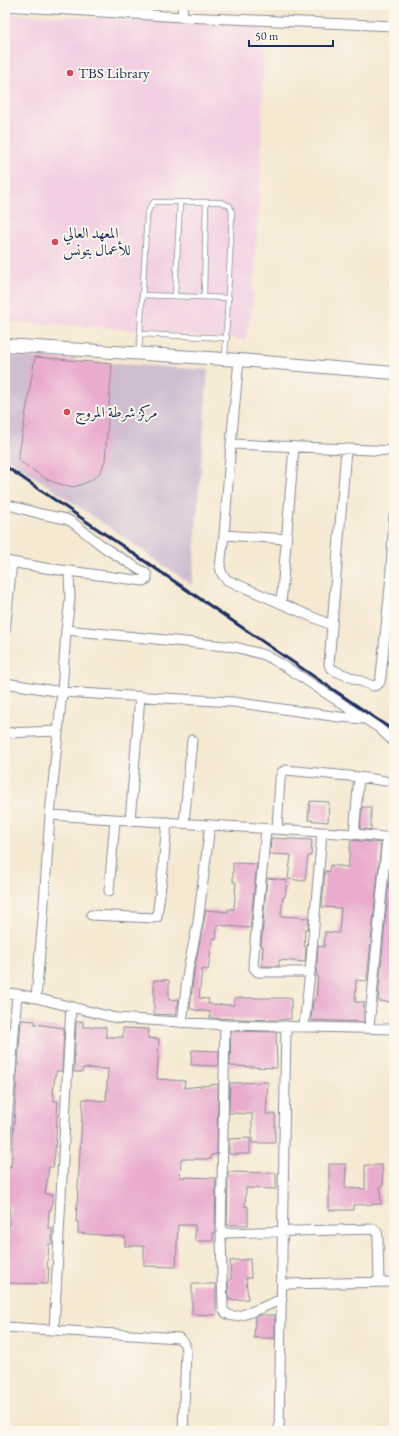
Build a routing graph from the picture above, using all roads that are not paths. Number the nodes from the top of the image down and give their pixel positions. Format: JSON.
{"nodes":[{"id":1,"x":183,"y":5,"type":"edge"},
{"id":2,"x":5,"y":6,"type":"edge"},
{"id":3,"x":29,"y":6,"type":"edge"},
{"id":4,"x":182,"y":16,"type":"junction"},
{"id":5,"x":394,"y":26,"type":"edge"},
{"id":6,"x":180,"y":202,"type":"junction"},
{"id":7,"x":206,"y":202,"type":"junction"},
{"id":8,"x":142,"y":295,"type":"junction"},
{"id":9,"x":175,"y":296,"type":"junction"},
{"id":10,"x":204,"y":297,"type":"junction"},
{"id":11,"x":228,"y":298,"type":"junction"},
{"id":12,"x":140,"y":334,"type":"junction"},
{"id":13,"x":227,"y":338,"type":"junction"},
{"id":14,"x":5,"y":345,"type":"edge"},
{"id":15,"x":139,"y":353,"type":"junction"},
{"id":16,"x":225,"y":359,"type":"junction"},
{"id":17,"x":239,"y":360,"type":"junction"},
{"id":18,"x":394,"y":373,"type":"edge"},
{"id":19,"x":231,"y":444,"type":"junction"},
{"id":20,"x":294,"y":447,"type":"junction"},
{"id":21,"x":346,"y":449,"type":"junction"},
{"id":22,"x":394,"y":451,"type":"edge"},
{"id":23,"x":5,"y":504,"type":"edge"},
{"id":24,"x":394,"y":516,"type":"edge"},
{"id":25,"x":224,"y":534,"type":"junction"},
{"id":26,"x":286,"y":539,"type":"junction"},
{"id":27,"x":9,"y":561,"type":"edge"},
{"id":28,"x":69,"y":571,"type":"junction"},
{"id":29,"x":392,"y":588,"type":"edge"},
{"id":30,"x":281,"y":604,"type":"junction"},
{"id":31,"x":331,"y":625,"type":"junction"},
{"id":32,"x":66,"y":630,"type":"junction"},
{"id":33,"x":5,"y":631,"type":"edge"},
{"id":34,"x":5,"y":683,"type":"edge"},
{"id":35,"x":62,"y":692,"type":"junction"},
{"id":36,"x":140,"y":696,"type":"junction"},
{"id":37,"x":365,"y":719,"type":"junction"},
{"id":38,"x":58,"y":731,"type":"junction"},
{"id":39,"x":5,"y":733,"type":"edge"},
{"id":40,"x":192,"y":740,"type":"dead end"},
{"id":41,"x":394,"y":742,"type":"edge"},
{"id":42,"x":359,"y":777,"type":"junction"},
{"id":43,"x":384,"y":782,"type":"dead end"},
{"id":44,"x":50,"y":815,"type":"junction"},
{"id":45,"x":115,"y":820,"type":"junction"},
{"id":46,"x":130,"y":821,"type":"junction"},
{"id":47,"x":167,"y":822,"type":"junction"},
{"id":48,"x":184,"y":823,"type":"junction"},
{"id":49,"x":210,"y":825,"type":"junction"},
{"id":50,"x":266,"y":829,"type":"junction"},
{"id":51,"x":277,"y":829,"type":"junction"},
{"id":52,"x":322,"y":833,"type":"junction"},
{"id":53,"x":354,"y":834,"type":"junction"},
{"id":54,"x":391,"y":838,"type":"edge"},
{"id":55,"x":108,"y":891,"type":"dead end"},
{"id":56,"x":91,"y":915,"type":"dead end"},
{"id":57,"x":310,"y":972,"type":"junction"},
{"id":58,"x":5,"y":993,"type":"edge"},
{"id":59,"x":17,"y":994,"type":"junction"},
{"id":60,"x":36,"y":998,"type":"junction"},
{"id":61,"x":71,"y":1006,"type":"junction"},
{"id":62,"x":182,"y":1023,"type":"junction"},
{"id":63,"x":225,"y":1025,"type":"junction"},
{"id":64,"x":286,"y":1026,"type":"junction"},
{"id":65,"x":304,"y":1026,"type":"junction"},
{"id":66,"x":369,"y":1028,"type":"junction"},
{"id":67,"x":394,"y":1029,"type":"edge"},
{"id":68,"x":5,"y":1147,"type":"edge"},
{"id":69,"x":283,"y":1230,"type":"junction"},
{"id":70,"x":221,"y":1236,"type":"junction"},
{"id":71,"x":379,"y":1282,"type":"junction"},
{"id":72,"x":394,"y":1282,"type":"edge"},
{"id":73,"x":282,"y":1284,"type":"junction"},
{"id":74,"x":282,"y":1299,"type":"junction"},
{"id":75,"x":5,"y":1327,"type":"edge"},
{"id":76,"x":54,"y":1330,"type":"junction"},
{"id":77,"x":183,"y":1431,"type":"edge"},
{"id":78,"x":279,"y":1431,"type":"edge"}],
"edges":[{"from":1,"to":4,"type":"street"},
{"from":2,"to":3,"type":"street"},
{"from":3,"to":4,"type":"street"},
{"from":4,"to":5,"type":"street"},
{"from":6,"to":7,"type":"lane"},
{"from":6,"to":8,"type":"lane"},
{"from":6,"to":9,"type":"lane"},
{"from":7,"to":10,"type":"lane"},
{"from":7,"to":11,"type":"lane"},
{"from":8,"to":9,"type":"lane"},
{"from":8,"to":12,"type":"lane"},
{"from":9,"to":10,"type":"lane"},
{"from":10,"to":11,"type":"lane"},
{"from":11,"to":13,"type":"lane"},
{"from":12,"to":13,"type":"lane"},
{"from":12,"to":15,"type":"lane"},
{"from":13,"to":16,"type":"lane"},
{"from":14,"to":15,"type":"street"},
{"from":15,"to":16,"type":"street"},
{"from":16,"to":17,"type":"street"},
{"from":17,"to":18,"type":"street"},
{"from":17,"to":19,"type":"street"},
{"from":19,"to":20,"type":"street"},
{"from":19,"to":25,"type":"street"},
{"from":20,"to":21,"type":"street"},
{"from":20,"to":26,"type":"street"},
{"from":21,"to":22,"type":"street"},
{"from":21,"to":31,"type":"street"},
{"from":23,"to":28,"type":"street"},
{"from":24,"to":29,"type":"street"},
{"from":25,"to":26,"type":"street"},
{"from":25,"to":30,"type":"street"},
{"from":26,"to":30,"type":"street"},
{"from":27,"to":28,"type":"street"},
{"from":27,"to":33,"type":"street"},
{"from":28,"to":32,"type":"street"},
{"from":29,"to":31,"type":"street"},
{"from":30,"to":31,"type":"street"},
{"from":32,"to":35,"type":"street"},
{"from":32,"to":37,"type":"street"},
{"from":34,"to":35,"type":"street"},
{"from":35,"to":36,"type":"street"},
{"from":35,"to":38,"type":"street"},
{"from":36,"to":37,"type":"street"},
{"from":36,"to":46,"type":"street"},
{"from":37,"to":41,"type":"street"},
{"from":38,"to":39,"type":"street"},
{"from":38,"to":44,"type":"street"},
{"from":40,"to":48,"type":"street"},
{"from":42,"to":43,"type":"street"},
{"from":42,"to":51,"type":"street"},
{"from":42,"to":53,"type":"street"},
{"from":44,"to":45,"type":"street"},
{"from":44,"to":60,"type":"street"},
{"from":45,"to":46,"type":"street"},
{"from":45,"to":55,"type":"street"},
{"from":46,"to":47,"type":"street"},
{"from":47,"to":48,"type":"street"},
{"from":47,"to":56,"type":"street"},
{"from":48,"to":49,"type":"street"},
{"from":49,"to":50,"type":"street"},
{"from":49,"to":62,"type":"street"},
{"from":50,"to":51,"type":"street"},
{"from":50,"to":57,"type":"street"},
{"from":51,"to":52,"type":"street"},
{"from":52,"to":53,"type":"street"},
{"from":52,"to":57,"type":"street"},
{"from":53,"to":54,"type":"street"},
{"from":54,"to":66,"type":"street"},
{"from":57,"to":65,"type":"street"},
{"from":58,"to":59,"type":"street"},
{"from":59,"to":60,"type":"street"},
{"from":59,"to":68,"type":"street"},
{"from":60,"to":61,"type":"street"},
{"from":61,"to":62,"type":"street"},
{"from":61,"to":76,"type":"street"},
{"from":62,"to":63,"type":"street"},
{"from":63,"to":64,"type":"street"},
{"from":63,"to":70,"type":"street"},
{"from":64,"to":65,"type":"street"},
{"from":64,"to":69,"type":"street"},
{"from":65,"to":66,"type":"street"},
{"from":66,"to":67,"type":"street"},
{"from":69,"to":70,"type":"street"},
{"from":69,"to":71,"type":"street"},
{"from":69,"to":73,"type":"street"},
{"from":70,"to":74,"type":"street"},
{"from":71,"to":72,"type":"street"},
{"from":71,"to":73,"type":"street"},
{"from":73,"to":74,"type":"street"},
{"from":74,"to":78,"type":"street"},
{"from":75,"to":76,"type":"street"},
{"from":76,"to":77,"type":"street"}]}
